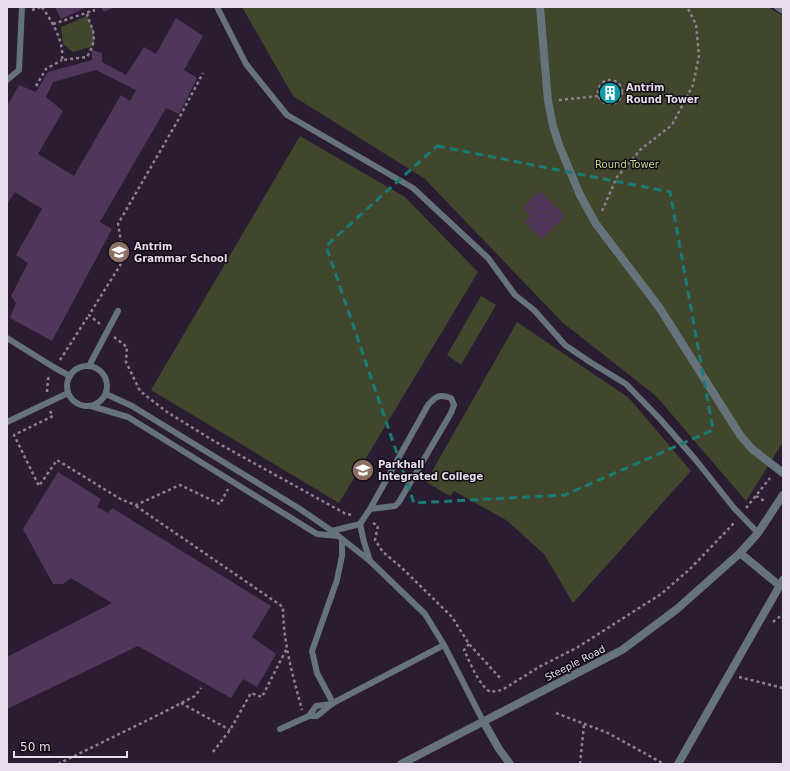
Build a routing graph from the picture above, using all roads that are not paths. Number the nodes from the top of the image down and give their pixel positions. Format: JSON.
{"nodes":[{"id":1,"x":22,"y":7,"type":"edge"},
{"id":2,"x":217,"y":7,"type":"edge"},
{"id":3,"x":540,"y":7,"type":"edge"},
{"id":4,"x":777,"y":7,"type":"edge"},
{"id":5,"x":783,"y":11,"type":"edge"},
{"id":6,"x":7,"y":80,"type":"edge"},
{"id":7,"x":118,"y":311,"type":"dead end"},
{"id":8,"x":7,"y":338,"type":"edge"},
{"id":9,"x":89,"y":366,"type":"junction"},
{"id":10,"x":70,"y":376,"type":"junction"},
{"id":11,"x":68,"y":393,"type":"junction"},
{"id":12,"x":106,"y":394,"type":"junction"},
{"id":13,"x":91,"y":406,"type":"junction"},
{"id":14,"x":7,"y":422,"type":"edge"},
{"id":15,"x":780,"y":471,"type":"edge"},
{"id":16,"x":783,"y":495,"type":"edge"},
{"id":17,"x":370,"y":509,"type":"junction"},
{"id":18,"x":360,"y":524,"type":"junction"},
{"id":19,"x":332,"y":531,"type":"junction"},
{"id":20,"x":758,"y":533,"type":"junction"},
{"id":21,"x":340,"y":538,"type":"junction"},
{"id":22,"x":740,"y":553,"type":"junction"},
{"id":23,"x":370,"y":560,"type":"junction"},
{"id":24,"x":781,"y":583,"type":"edge"},
{"id":25,"x":444,"y":645,"type":"junction"},
{"id":26,"x":333,"y":703,"type":"junction"},
{"id":27,"x":483,"y":721,"type":"junction"},
{"id":28,"x":280,"y":729,"type":"dead end"},
{"id":29,"x":401,"y":764,"type":"edge"},
{"id":30,"x":510,"y":764,"type":"edge"},
{"id":31,"x":678,"y":764,"type":"edge"}],
"edges":[{"from":1,"to":6,"type":"lane"},
{"from":2,"to":20,"type":"lane"},
{"from":3,"to":15,"type":"street"},
{"from":4,"to":5,"type":"lane"},
{"from":7,"to":9,"type":"lane"},
{"from":8,"to":10,"type":"lane"},
{"from":9,"to":10,"type":"lane"},
{"from":9,"to":12,"type":"lane"},
{"from":10,"to":11,"type":"lane"},
{"from":11,"to":13,"type":"lane"},
{"from":11,"to":14,"type":"lane"},
{"from":12,"to":13,"type":"lane"},
{"from":12,"to":19,"type":"lane"},
{"from":13,"to":21,"type":"lane"},
{"from":16,"to":20,"type":"street","name":"Steeple Road"},
{"from":17,"to":17,"type":"lane"},
{"from":17,"to":18,"type":"lane"},
{"from":18,"to":19,"type":"lane"},
{"from":18,"to":23,"type":"lane"},
{"from":19,"to":21,"type":"lane"},
{"from":20,"to":22,"type":"street","name":"Steeple Road"},
{"from":21,"to":23,"type":"lane"},
{"from":21,"to":26,"type":"lane"},
{"from":22,"to":24,"type":"street"},
{"from":22,"to":27,"type":"street","name":"Steeple Road"},
{"from":23,"to":25,"type":"lane"},
{"from":24,"to":31,"type":"street"},
{"from":25,"to":26,"type":"lane"},
{"from":25,"to":27,"type":"lane"},
{"from":26,"to":28,"type":"lane"},
{"from":27,"to":29,"type":"street","name":"Steeple Road"},
{"from":27,"to":30,"type":"street"}]}
